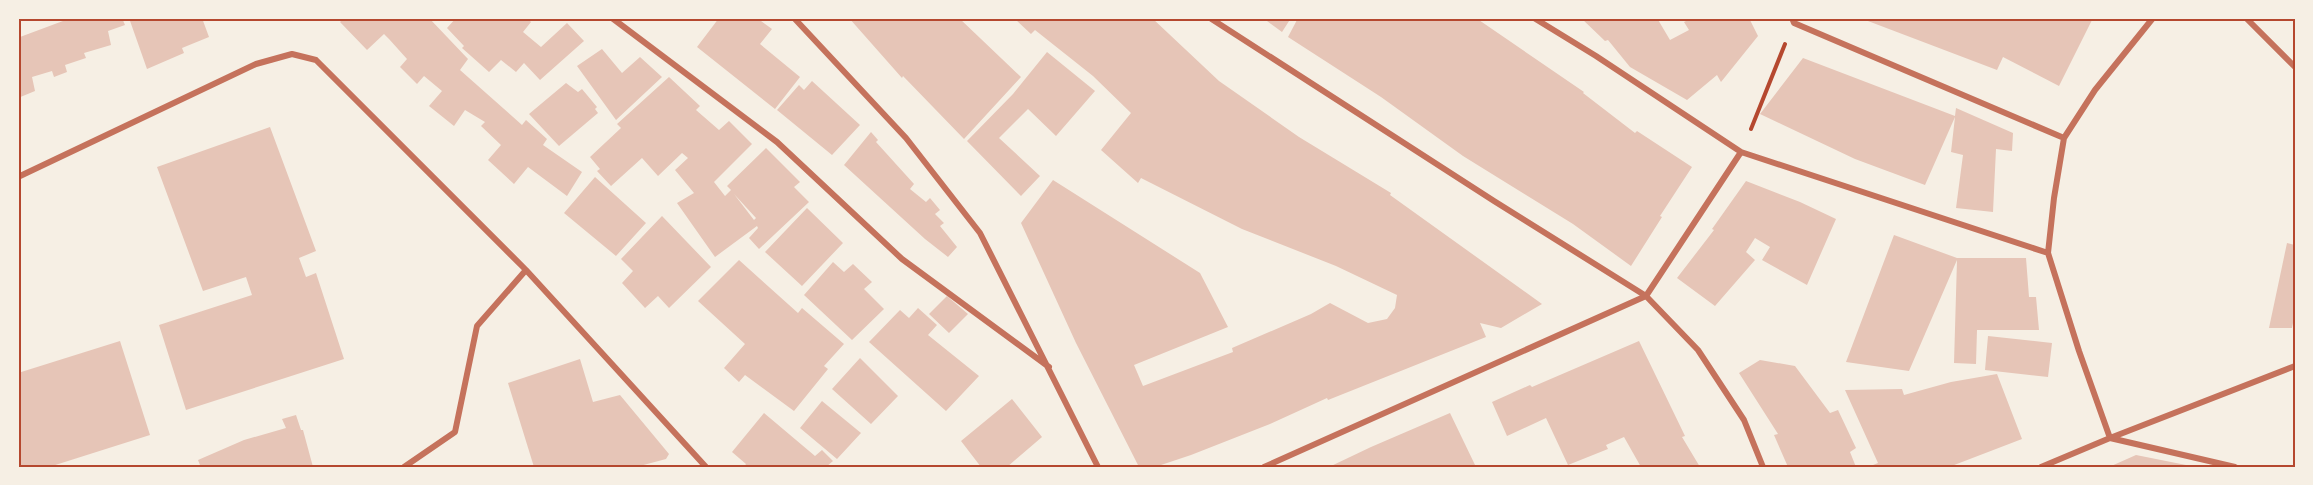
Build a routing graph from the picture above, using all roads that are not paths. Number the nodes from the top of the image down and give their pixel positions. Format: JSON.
{"nodes":[{"id":1,"x":612,"y":18,"type":"edge"},
{"id":2,"x":794,"y":18,"type":"edge"},
{"id":3,"x":1210,"y":18,"type":"edge"},
{"id":4,"x":1534,"y":18,"type":"edge"},
{"id":5,"x":2153,"y":18,"type":"edge"},
{"id":6,"x":2246,"y":18,"type":"edge"},
{"id":7,"x":1793,"y":20,"type":"edge"},
{"id":8,"x":2295,"y":67,"type":"edge"},
{"id":9,"x":2064,"y":138,"type":"junction"},
{"id":10,"x":1741,"y":152,"type":"junction"},
{"id":11,"x":18,"y":177,"type":"edge"},
{"id":12,"x":2048,"y":253,"type":"junction"},
{"id":13,"x":526,"y":270,"type":"junction"},
{"id":14,"x":1646,"y":296,"type":"junction"},
{"id":15,"x":2295,"y":366,"type":"edge"},
{"id":16,"x":1049,"y":367,"type":"junction"},
{"id":17,"x":2110,"y":438,"type":"junction"},
{"id":18,"x":404,"y":467,"type":"edge"},
{"id":19,"x":706,"y":467,"type":"edge"},
{"id":20,"x":1098,"y":467,"type":"edge"},
{"id":21,"x":1264,"y":467,"type":"edge"},
{"id":22,"x":1763,"y":467,"type":"edge"},
{"id":23,"x":2041,"y":467,"type":"edge"},
{"id":24,"x":2235,"y":467,"type":"edge"}],
"edges":[{"from":1,"to":16,"type":"street"},
{"from":2,"to":16,"type":"street"},
{"from":3,"to":14,"type":"street"},
{"from":4,"to":10,"type":"street"},
{"from":5,"to":9,"type":"street"},
{"from":6,"to":8,"type":"street"},
{"from":7,"to":9,"type":"street"},
{"from":9,"to":12,"type":"street"},
{"from":10,"to":12,"type":"street"},
{"from":10,"to":14,"type":"street"},
{"from":11,"to":13,"type":"street"},
{"from":12,"to":17,"type":"street"},
{"from":13,"to":18,"type":"street"},
{"from":13,"to":19,"type":"street"},
{"from":14,"to":21,"type":"street"},
{"from":14,"to":22,"type":"street"},
{"from":15,"to":17,"type":"street"},
{"from":16,"to":20,"type":"street"},
{"from":17,"to":23,"type":"street"},
{"from":17,"to":24,"type":"street"}]}
